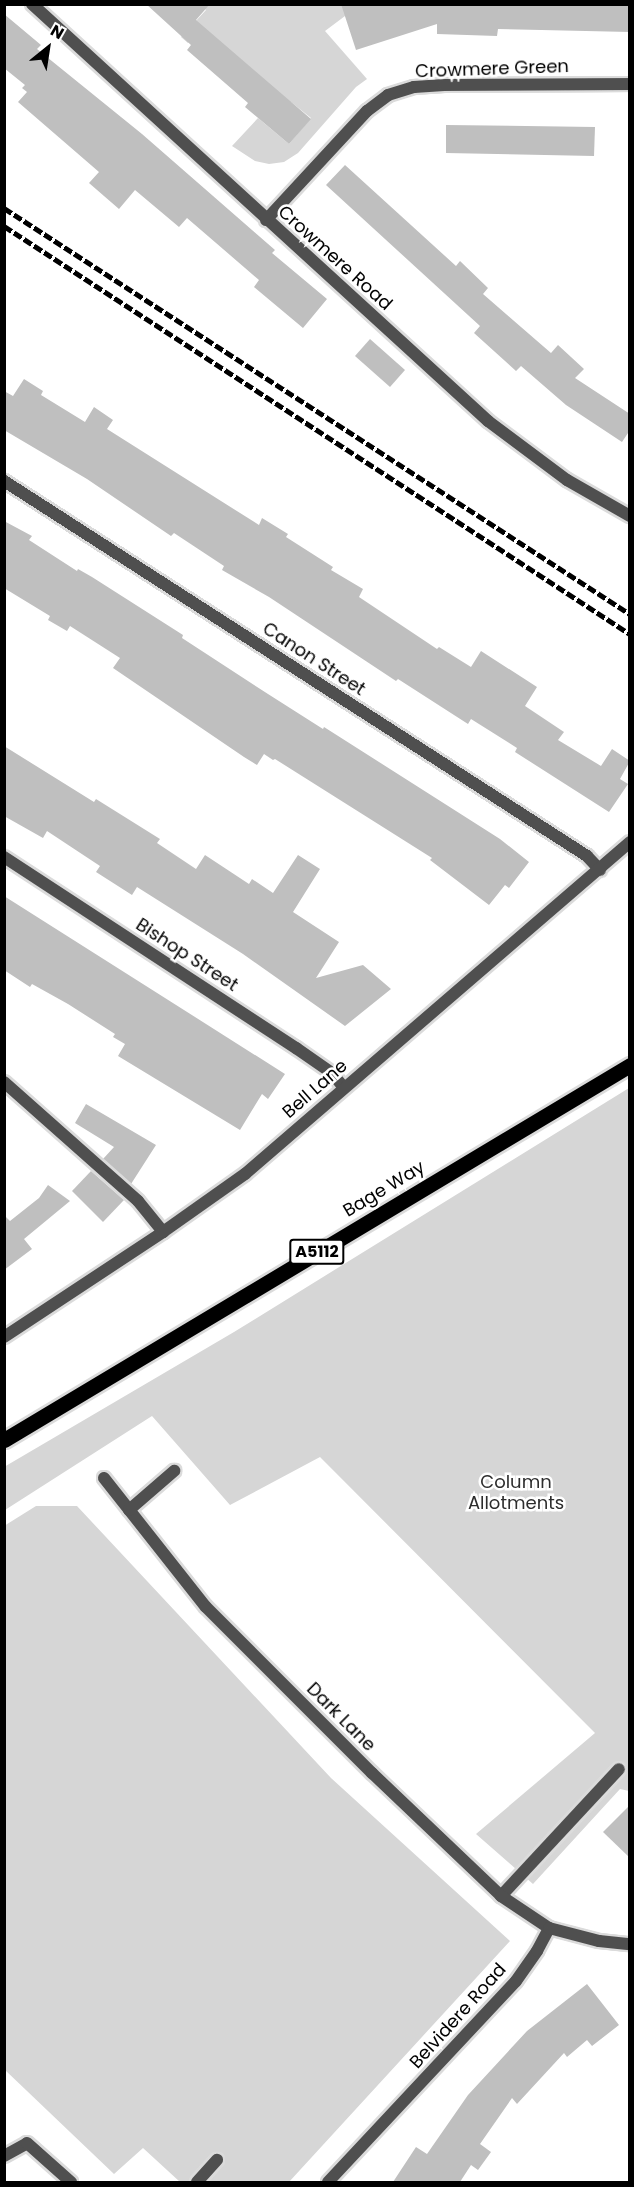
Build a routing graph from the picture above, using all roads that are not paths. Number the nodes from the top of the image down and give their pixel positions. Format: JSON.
{"nodes":[{"id":1,"x":32,"y":4,"type":"edge"},
{"id":2,"x":630,"y":84,"type":"edge"},
{"id":3,"x":266,"y":220,"type":"junction"},
{"id":4,"x":4,"y":481,"type":"edge"},
{"id":5,"x":630,"y":516,"type":"edge"},
{"id":6,"x":630,"y":842,"type":"edge"},
{"id":7,"x":4,"y":857,"type":"edge"},
{"id":8,"x":600,"y":870,"type":"junction"},
{"id":9,"x":630,"y":1065,"type":"edge"},
{"id":10,"x":4,"y":1082,"type":"edge"},
{"id":11,"x":344,"y":1088,"type":"junction"},
{"id":12,"x":163,"y":1232,"type":"junction"},
{"id":13,"x":4,"y":1337,"type":"edge"},
{"id":14,"x":4,"y":1440,"type":"edge"},
{"id":15,"x":174,"y":1471,"type":"dead end"},
{"id":16,"x":105,"y":1478,"type":"dead end"},
{"id":17,"x":129,"y":1510,"type":"junction"},
{"id":18,"x":618,"y":1769,"type":"dead end"},
{"id":19,"x":501,"y":1896,"type":"junction"},
{"id":20,"x":549,"y":1928,"type":"junction"},
{"id":21,"x":630,"y":1944,"type":"edge"},
{"id":22,"x":4,"y":2156,"type":"edge"},
{"id":23,"x":217,"y":2160,"type":"dead end"},
{"id":24,"x":71,"y":2182,"type":"edge"},
{"id":25,"x":197,"y":2182,"type":"edge"},
{"id":26,"x":328,"y":2182,"type":"edge"}],
"edges":[{"from":1,"to":3,"type":"street","name":"Crowmere Road"},
{"from":2,"to":3,"type":"street","name":"Crowmere Green"},
{"from":3,"to":5,"type":"street","name":"Crowmere Road"},
{"from":4,"to":8,"type":"street","name":"Canon Street"},
{"from":6,"to":8,"type":"street","name":"Bell Lane"},
{"from":7,"to":11,"type":"street","name":"Bishop Street"},
{"from":8,"to":11,"type":"street","name":"Bell Lane"},
{"from":9,"to":14,"type":"main road","name":"Bage Way","number":"A5112"},
{"from":10,"to":12,"type":"street"},
{"from":11,"to":12,"type":"street","name":"Bell Lane"},
{"from":12,"to":13,"type":"street","name":"Bell Lane"},
{"from":15,"to":17,"type":"street"},
{"from":16,"to":17,"type":"street","name":"Dark Lane"},
{"from":17,"to":19,"type":"street","name":"Dark Lane"},
{"from":18,"to":19,"type":"street"},
{"from":19,"to":20,"type":"street","name":"Dark Lane"},
{"from":20,"to":21,"type":"street"},
{"from":20,"to":26,"type":"street","name":"Belvidere Road"},
{"from":22,"to":24,"type":"street"},
{"from":23,"to":25,"type":"street"}]}
